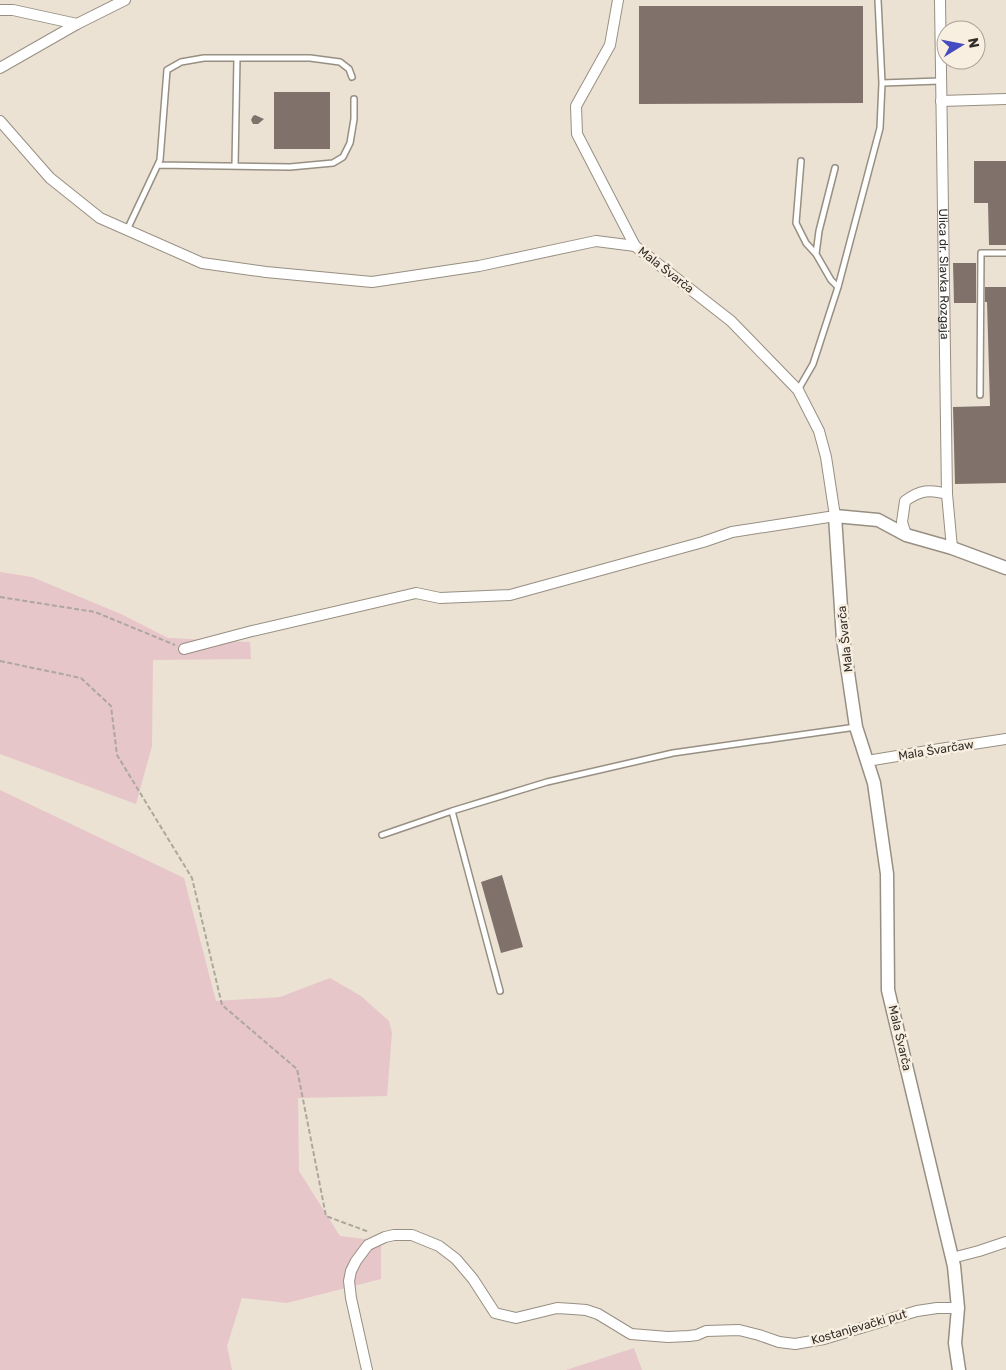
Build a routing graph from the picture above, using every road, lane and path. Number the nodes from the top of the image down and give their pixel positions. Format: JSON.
{"nodes":[{"id":1,"x":125,"y":0,"type":"edge"},
{"id":2,"x":618,"y":0,"type":"edge"},
{"id":3,"x":878,"y":0,"type":"edge"},
{"id":4,"x":940,"y":0,"type":"edge"},
{"id":5,"x":0,"y":10,"type":"edge"},
{"id":6,"x":77,"y":24,"type":"junction"},
{"id":7,"x":237,"y":58,"type":"junction"},
{"id":8,"x":0,"y":68,"type":"edge"},
{"id":9,"x":352,"y":77,"type":"dead end"},
{"id":10,"x":940,"y":81,"type":"junction"},
{"id":11,"x":882,"y":83,"type":"junction"},
{"id":12,"x":354,"y":99,"type":"dead end"},
{"id":13,"x":1006,"y":99,"type":"edge"},
{"id":14,"x":941,"y":101,"type":"junction"},
{"id":15,"x":0,"y":122,"type":"edge"},
{"id":16,"x":801,"y":161,"type":"dead end"},
{"id":17,"x":158,"y":165,"type":"junction"},
{"id":18,"x":235,"y":166,"type":"junction"},
{"id":19,"x":835,"y":168,"type":"dead end"},
{"id":20,"x":127,"y":230,"type":"junction"},
{"id":21,"x":635,"y":246,"type":"junction"},
{"id":22,"x":1006,"y":253,"type":"edge"},
{"id":23,"x":816,"y":254,"type":"junction"},
{"id":24,"x":838,"y":287,"type":"junction"},
{"id":25,"x":798,"y":390,"type":"junction"},
{"id":26,"x":980,"y":395,"type":"dead end"},
{"id":27,"x":948,"y":494,"type":"junction"},
{"id":28,"x":835,"y":516,"type":"junction"},
{"id":29,"x":906,"y":535,"type":"junction"},
{"id":30,"x":952,"y":548,"type":"junction"},
{"id":31,"x":1006,"y":568,"type":"edge"},
{"id":32,"x":0,"y":597,"type":"edge"},
{"id":33,"x":184,"y":649,"type":"joint"},
{"id":34,"x":0,"y":661,"type":"edge"},
{"id":35,"x":856,"y":727,"type":"junction"},
{"id":36,"x":1006,"y":739,"type":"edge"},
{"id":37,"x":867,"y":761,"type":"junction"},
{"id":38,"x":452,"y":811,"type":"junction"},
{"id":39,"x":382,"y":835,"type":"dead end"},
{"id":40,"x":500,"y":991,"type":"dead end"},
{"id":41,"x":385,"y":1237,"type":"junction"},
{"id":42,"x":1006,"y":1242,"type":"edge"},
{"id":43,"x":952,"y":1258,"type":"junction"},
{"id":44,"x":958,"y":1308,"type":"junction"},
{"id":45,"x":366,"y":1370,"type":"edge"},
{"id":46,"x":959,"y":1370,"type":"edge"}],
"edges":[{"from":1,"to":6,"type":"street"},
{"from":2,"to":21,"type":"street","name":"Mala Švarča"},
{"from":3,"to":11,"type":"lane"},
{"from":4,"to":10,"type":"street","name":"Ulica dr. Slavka Rozgaja"},
{"from":5,"to":6,"type":"street"},
{"from":6,"to":8,"type":"street"},
{"from":7,"to":9,"type":"lane"},
{"from":7,"to":17,"type":"lane"},
{"from":7,"to":18,"type":"lane"},
{"from":10,"to":11,"type":"lane"},
{"from":10,"to":14,"type":"street","name":"Ulica dr. Slavka Rozgaja"},
{"from":11,"to":24,"type":"lane"},
{"from":12,"to":18,"type":"lane"},
{"from":13,"to":14,"type":"street"},
{"from":14,"to":27,"type":"street","name":"Ulica dr. Slavka Rozgaja"},
{"from":15,"to":20,"type":"street"},
{"from":16,"to":23,"type":"lane"},
{"from":17,"to":18,"type":"lane"},
{"from":17,"to":20,"type":"lane"},
{"from":19,"to":23,"type":"lane"},
{"from":20,"to":21,"type":"street"},
{"from":21,"to":25,"type":"street","name":"Mala Švarča"},
{"from":22,"to":26,"type":"lane"},
{"from":23,"to":24,"type":"lane"},
{"from":24,"to":25,"type":"lane"},
{"from":25,"to":28,"type":"street","name":"Mala Švarča"},
{"from":27,"to":29,"type":"street"},
{"from":27,"to":30,"type":"street","name":"Ulica dr. Slavka Rozgaja"},
{"from":28,"to":29,"type":"street"},
{"from":28,"to":33,"type":"street"},
{"from":28,"to":35,"type":"street","name":"Mala Švarča"},
{"from":29,"to":30,"type":"street"},
{"from":30,"to":31,"type":"street"},
{"from":32,"to":33,"type":"path"},
{"from":34,"to":41,"type":"path"},
{"from":35,"to":37,"type":"street","name":"Mala Švarča"},
{"from":35,"to":38,"type":"lane"},
{"from":36,"to":37,"type":"street","name":"Mala Švarčaw"},
{"from":37,"to":43,"type":"street","name":"Mala Švarča"},
{"from":38,"to":39,"type":"lane"},
{"from":38,"to":40,"type":"lane"},
{"from":41,"to":44,"type":"street","name":"Kostanjevački put"},
{"from":41,"to":45,"type":"street","name":"Kostanjevački put"},
{"from":42,"to":43,"type":"street"},
{"from":43,"to":44,"type":"street","name":"Mala Švarča"},
{"from":44,"to":46,"type":"street","name":"Mala Švarča"}]}
